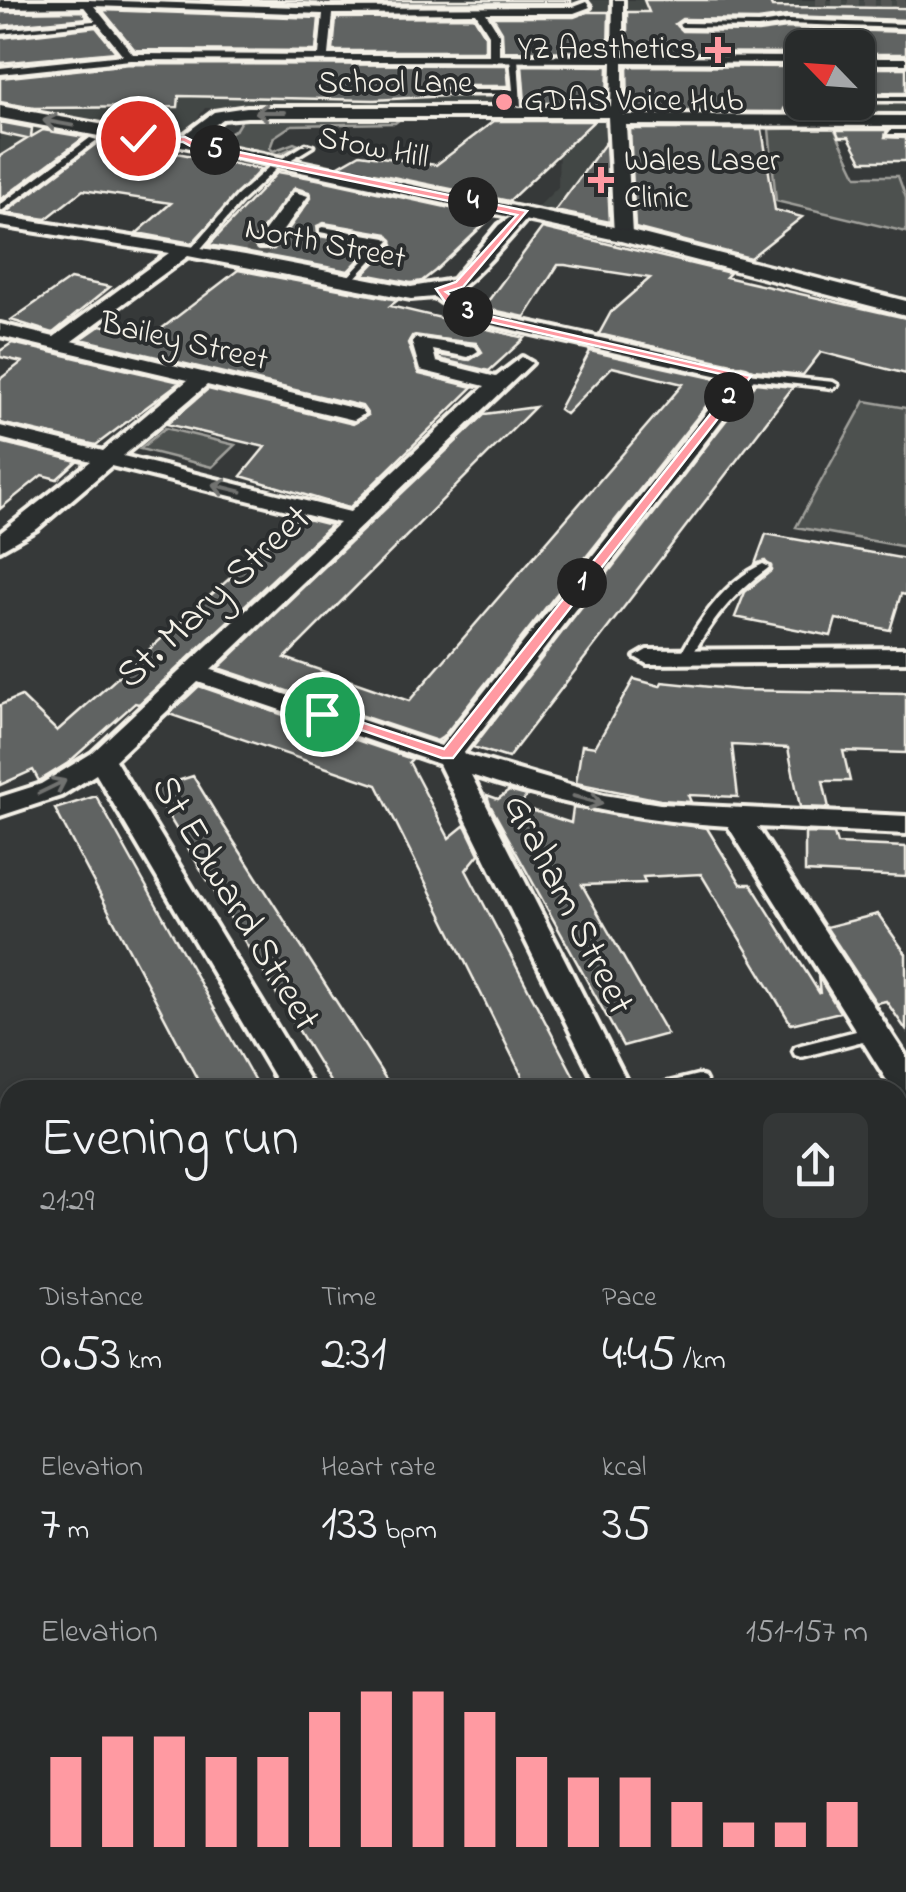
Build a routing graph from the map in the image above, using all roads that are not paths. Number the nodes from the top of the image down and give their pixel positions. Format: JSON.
{"nodes":[{"id":1,"x":618,"y":0,"type":"edge"},
{"id":2,"x":85,"y":1,"type":"edge"},
{"id":3,"x":0,"y":4,"type":"edge"},
{"id":4,"x":582,"y":5,"type":"edge"},
{"id":5,"x":780,"y":7,"type":"dead end"},
{"id":6,"x":479,"y":10,"type":"junction"},
{"id":7,"x":608,"y":10,"type":"junction"},
{"id":8,"x":328,"y":11,"type":"junction"},
{"id":9,"x":102,"y":20,"type":"junction"},
{"id":10,"x":786,"y":22,"type":"junction"},
{"id":11,"x":682,"y":25,"type":"dead end"},
{"id":12,"x":906,"y":26,"type":"edge"},
{"id":13,"x":0,"y":32,"type":"edge"},
{"id":14,"x":130,"y":57,"type":"junction"},
{"id":15,"x":324,"y":57,"type":"junction"},
{"id":16,"x":494,"y":58,"type":"junction"},
{"id":17,"x":514,"y":58,"type":"junction"},
{"id":18,"x":616,"y":60,"type":"junction"},
{"id":19,"x":785,"y":60,"type":"edge"},
{"id":20,"x":875,"y":61,"type":"edge"},
{"id":21,"x":906,"y":62,"type":"edge"},
{"id":22,"x":0,"y":71,"type":"edge"},
{"id":23,"x":448,"y":92,"type":"dead end"},
{"id":24,"x":516,"y":92,"type":"junction"},
{"id":25,"x":875,"y":99,"type":"edge"},
{"id":26,"x":906,"y":99,"type":"edge"},
{"id":27,"x":518,"y":104,"type":"dead end"},
{"id":28,"x":0,"y":112,"type":"edge"},
{"id":29,"x":616,"y":114,"type":"junction"},
{"id":30,"x":906,"y":120,"type":"edge"},
{"id":31,"x":891,"y":132,"type":"dead end"},
{"id":32,"x":906,"y":132,"type":"edge"},
{"id":33,"x":93,"y":140,"type":"dead end"},
{"id":34,"x":185,"y":140,"type":"junction"},
{"id":35,"x":310,"y":146,"type":"dead end"},
{"id":36,"x":276,"y":166,"type":"junction"},
{"id":37,"x":300,"y":196,"type":"dead end"},
{"id":38,"x":0,"y":210,"type":"edge"},
{"id":39,"x":524,"y":213,"type":"junction"},
{"id":40,"x":0,"y":221,"type":"edge"},
{"id":41,"x":324,"y":230,"type":"dead end"},
{"id":42,"x":623,"y":234,"type":"junction"},
{"id":43,"x":190,"y":251,"type":"junction"},
{"id":44,"x":254,"y":253,"type":"junction"},
{"id":45,"x":350,"y":281,"type":"junction"},
{"id":46,"x":440,"y":291,"type":"junction"},
{"id":47,"x":906,"y":308,"type":"edge"},
{"id":48,"x":0,"y":330,"type":"edge"},
{"id":49,"x":58,"y":344,"type":"junction"},
{"id":50,"x":468,"y":351,"type":"dead end"},
{"id":51,"x":522,"y":363,"type":"dead end"},
{"id":52,"x":746,"y":376,"type":"junction"},
{"id":53,"x":204,"y":378,"type":"junction"},
{"id":54,"x":500,"y":384,"type":"junction"},
{"id":55,"x":833,"y":385,"type":"dead end"},
{"id":56,"x":354,"y":414,"type":"dead end"},
{"id":57,"x":0,"y":432,"type":"edge"},
{"id":58,"x":106,"y":458,"type":"junction"},
{"id":59,"x":355,"y":520,"type":"junction"},
{"id":60,"x":0,"y":543,"type":"edge"},
{"id":61,"x":763,"y":567,"type":"dead end"},
{"id":62,"x":686,"y":656,"type":"junction"},
{"id":63,"x":906,"y":656,"type":"edge"},
{"id":64,"x":646,"y":657,"type":"dead end"},
{"id":65,"x":196,"y":673,"type":"junction"},
{"id":66,"x":448,"y":755,"type":"junction"},
{"id":67,"x":101,"y":760,"type":"junction"},
{"id":68,"x":0,"y":807,"type":"edge"},
{"id":69,"x":736,"y":816,"type":"junction"},
{"id":70,"x":906,"y":824,"type":"edge"},
{"id":71,"x":872,"y":1033,"type":"junction"},
{"id":72,"x":801,"y":1051,"type":"dead end"},
{"id":73,"x":293,"y":1080,"type":"edge"},
{"id":74,"x":610,"y":1080,"type":"edge"},
{"id":75,"x":904,"y":1080,"type":"edge"}],
"edges":[{"from":1,"to":7,"type":"street"},
{"from":2,"to":3,"type":"street"},
{"from":2,"to":8,"type":"street"},
{"from":2,"to":9,"type":"street"},
{"from":4,"to":6,"type":"street"},
{"from":4,"to":7,"type":"street"},
{"from":5,"to":10,"type":"lane"},
{"from":6,"to":8,"type":"street"},
{"from":6,"to":16,"type":"street"},
{"from":7,"to":18,"type":"street"},
{"from":8,"to":15,"type":"street"},
{"from":9,"to":13,"type":"lane"},
{"from":9,"to":14,"type":"street"},
{"from":10,"to":11,"type":"lane"},
{"from":10,"to":12,"type":"lane"},
{"from":14,"to":15,"type":"street"},
{"from":14,"to":22,"type":"street"},
{"from":15,"to":16,"type":"street"},
{"from":16,"to":17,"type":"street"},
{"from":17,"to":18,"type":"street"},
{"from":17,"to":24,"type":"lane"},
{"from":18,"to":19,"type":"street"},
{"from":18,"to":29,"type":"street"},
{"from":20,"to":21,"type":"street"},
{"from":23,"to":24,"type":"lane"},
{"from":24,"to":27,"type":"lane"},
{"from":25,"to":26,"type":"lane"},
{"from":34,"to":28,"type":"street","name":"Stow Hill","one_way":true},
{"from":29,"to":30,"type":"street","name":"School Lane"},
{"from":29,"to":34,"type":"street","name":"School Lane","one_way":true},
{"from":29,"to":42,"type":"street"},
{"from":31,"to":32,"type":"lane"},
{"from":33,"to":38,"type":"lane"},
{"from":34,"to":36,"type":"street","name":"Stow Hill"},
{"from":35,"to":36,"type":"lane"},
{"from":36,"to":39,"type":"street","name":"Stow Hill"},
{"from":36,"to":43,"type":"lane"},
{"from":37,"to":44,"type":"street"},
{"from":39,"to":42,"type":"street","name":"Stow Hill"},
{"from":39,"to":46,"type":"street"},
{"from":40,"to":43,"type":"street","name":"North Street"},
{"from":41,"to":45,"type":"lane"},
{"from":42,"to":47,"type":"street","name":"Stow Hill"},
{"from":43,"to":44,"type":"street","name":"North Street"},
{"from":43,"to":49,"type":"street"},
{"from":44,"to":45,"type":"street","name":"North Street"},
{"from":45,"to":46,"type":"street","name":"North Street"},
{"from":46,"to":52,"type":"street","name":"North Street"},
{"from":48,"to":49,"type":"street","name":"Bailey Street"},
{"from":49,"to":53,"type":"street","name":"Bailey Street"},
{"from":50,"to":54,"type":"street"},
{"from":51,"to":54,"type":"street","name":"St. Mary Street"},
{"from":52,"to":55,"type":"lane"},
{"from":52,"to":66,"type":"street"},
{"from":53,"to":56,"type":"street","name":"Bailey Street"},
{"from":53,"to":58,"type":"street"},
{"from":54,"to":59,"type":"street","name":"St. Mary Street"},
{"from":57,"to":58,"type":"street"},
{"from":59,"to":58,"type":"street","one_way":true},
{"from":58,"to":60,"type":"street"},
{"from":59,"to":65,"type":"street","name":"St. Mary Street"},
{"from":61,"to":62,"type":"lane"},
{"from":62,"to":63,"type":"street"},
{"from":62,"to":64,"type":"street"},
{"from":65,"to":66,"type":"street"},
{"from":65,"to":67,"type":"street","name":"St. Mary Street"},
{"from":66,"to":69,"type":"street","one_way":true},
{"from":66,"to":74,"type":"street","name":"Graham Street"},
{"from":68,"to":67,"type":"street","name":"St. Mary Street","one_way":true},
{"from":67,"to":73,"type":"street","name":"St Edward Street"},
{"from":69,"to":70,"type":"street"},
{"from":69,"to":71,"type":"street"},
{"from":71,"to":72,"type":"lane"},
{"from":71,"to":75,"type":"street"}]}
